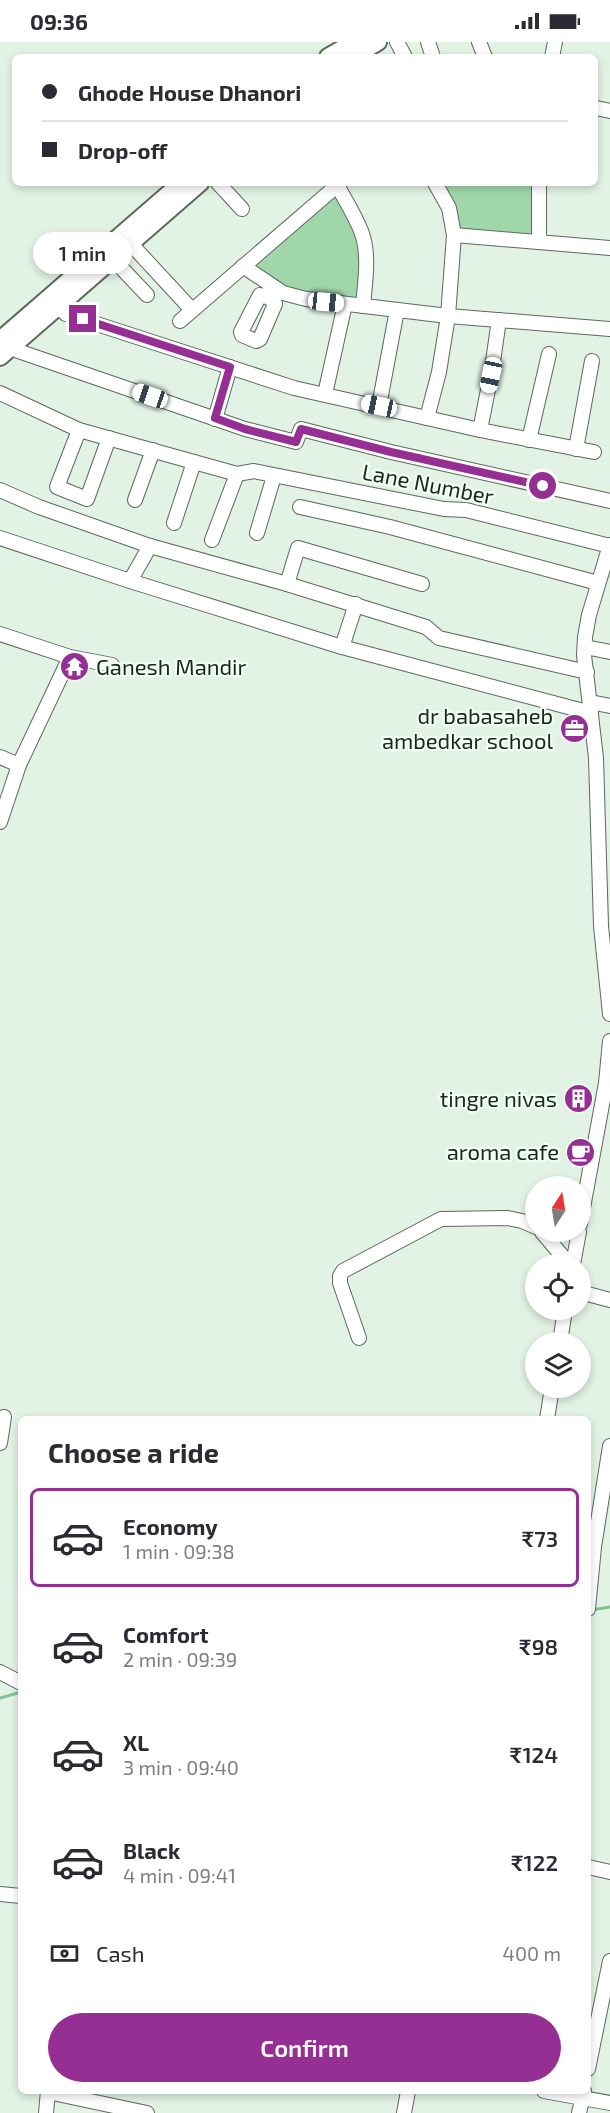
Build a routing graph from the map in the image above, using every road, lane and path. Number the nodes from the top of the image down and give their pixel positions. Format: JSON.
{"nodes":[{"id":1,"x":378,"y":42,"type":"edge"},
{"id":2,"x":354,"y":51,"type":"edge"},
{"id":3,"x":178,"y":186,"type":"edge"},
{"id":4,"x":196,"y":186,"type":"edge"},
{"id":5,"x":221,"y":186,"type":"edge"},
{"id":6,"x":337,"y":186,"type":"edge"},
{"id":7,"x":340,"y":186,"type":"edge"},
{"id":8,"x":437,"y":186,"type":"edge"},
{"id":9,"x":539,"y":186,"type":"edge"},
{"id":10,"x":242,"y":209,"type":"dead end"},
{"id":11,"x":140,"y":226,"type":"junction"},
{"id":12,"x":454,"y":235,"type":"junction"},
{"id":13,"x":539,"y":242,"type":"junction"},
{"id":14,"x":130,"y":243,"type":"junction"},
{"id":15,"x":610,"y":248,"type":"edge"},
{"id":16,"x":113,"y":259,"type":"junction"},
{"id":17,"x":243,"y":266,"type":"junction"},
{"id":18,"x":147,"y":295,"type":"dead end"},
{"id":19,"x":54,"y":302,"type":"junction"},
{"id":20,"x":345,"y":304,"type":"junction"},
{"id":21,"x":363,"y":306,"type":"junction"},
{"id":22,"x":192,"y":310,"type":"junction"},
{"id":23,"x":398,"y":310,"type":"junction"},
{"id":24,"x":448,"y":316,"type":"junction"},
{"id":25,"x":499,"y":320,"type":"junction"},
{"id":26,"x":180,"y":321,"type":"dead end"},
{"id":27,"x":610,"y":329,"type":"edge"},
{"id":28,"x":4,"y":345,"type":"edge"},
{"id":29,"x":549,"y":354,"type":"dead end"},
{"id":30,"x":592,"y":361,"type":"dead end"},
{"id":31,"x":230,"y":367,"type":"junction"},
{"id":32,"x":0,"y":393,"type":"edge"},
{"id":33,"x":325,"y":394,"type":"junction"},
{"id":34,"x":379,"y":406,"type":"junction"},
{"id":35,"x":215,"y":418,"type":"junction"},
{"id":36,"x":428,"y":418,"type":"junction"},
{"id":37,"x":79,"y":430,"type":"junction"},
{"id":38,"x":480,"y":430,"type":"junction"},
{"id":39,"x":109,"y":438,"type":"junction"},
{"id":40,"x":529,"y":440,"type":"junction"},
{"id":41,"x":576,"y":449,"type":"junction"},
{"id":42,"x":153,"y":450,"type":"junction"},
{"id":43,"x":594,"y":452,"type":"dead end"},
{"id":44,"x":194,"y":462,"type":"junction"},
{"id":45,"x":237,"y":474,"type":"junction"},
{"id":46,"x":274,"y":476,"type":"junction"},
{"id":47,"x":0,"y":490,"type":"edge"},
{"id":48,"x":135,"y":500,"type":"dead end"},
{"id":49,"x":610,"y":501,"type":"edge"},
{"id":50,"x":300,"y":507,"type":"dead end"},
{"id":51,"x":174,"y":523,"type":"dead end"},
{"id":52,"x":257,"y":533,"type":"dead end"},
{"id":53,"x":0,"y":538,"type":"edge"},
{"id":54,"x":212,"y":540,"type":"dead end"},
{"id":55,"x":610,"y":545,"type":"edge"},
{"id":56,"x":150,"y":546,"type":"junction"},
{"id":57,"x":130,"y":581,"type":"junction"},
{"id":58,"x":598,"y":583,"type":"junction"},
{"id":59,"x":287,"y":584,"type":"junction"},
{"id":60,"x":422,"y":584,"type":"dead end"},
{"id":61,"x":356,"y":604,"type":"junction"},
{"id":62,"x":0,"y":634,"type":"edge"},
{"id":63,"x":342,"y":647,"type":"junction"},
{"id":64,"x":585,"y":647,"type":"junction"},
{"id":65,"x":610,"y":652,"type":"edge"},
{"id":66,"x":70,"y":657,"type":"junction"},
{"id":67,"x":112,"y":665,"type":"dead end"},
{"id":68,"x":587,"y":672,"type":"junction"},
{"id":69,"x":610,"y":706,"type":"edge"},
{"id":70,"x":590,"y":707,"type":"junction"},
{"id":71,"x":0,"y":757,"type":"edge"},
{"id":72,"x":19,"y":765,"type":"junction"},
{"id":73,"x":0,"y":822,"type":"edge"},
{"id":74,"x":605,"y":896,"type":"edge"},
{"id":75,"x":610,"y":1014,"type":"edge"},
{"id":76,"x":610,"y":1041,"type":"edge"},
{"id":77,"x":589,"y":1176,"type":"edge"},
{"id":78,"x":525,"y":1222,"type":"edge"},
{"id":79,"x":551,"y":1242,"type":"edge"},
{"id":80,"x":562,"y":1254,"type":"edge"},
{"id":81,"x":591,"y":1295,"type":"edge"},
{"id":82,"x":610,"y":1300,"type":"edge"},
{"id":83,"x":359,"y":1338,"type":"dead end"},
{"id":84,"x":550,"y":1398,"type":"edge"},
{"id":85,"x":547,"y":1416,"type":"edge"},
{"id":86,"x":4,"y":1417,"type":"dead end"},
{"id":87,"x":0,"y":1443,"type":"edge"},
{"id":88,"x":610,"y":1446,"type":"edge"},
{"id":89,"x":599,"y":1513,"type":"edge"},
{"id":90,"x":603,"y":1530,"type":"edge"},
{"id":91,"x":591,"y":1578,"type":"edge"},
{"id":92,"x":0,"y":1672,"type":"edge"},
{"id":93,"x":18,"y":1679,"type":"edge"},
{"id":94,"x":591,"y":1869,"type":"edge"},
{"id":95,"x":610,"y":1872,"type":"edge"},
{"id":96,"x":0,"y":1894,"type":"edge"},
{"id":97,"x":18,"y":1896,"type":"edge"},
{"id":98,"x":610,"y":1961,"type":"edge"},
{"id":99,"x":605,"y":2010,"type":"edge"},
{"id":100,"x":591,"y":2059,"type":"edge"},
{"id":101,"x":48,"y":2094,"type":"edge"},
{"id":102,"x":57,"y":2094,"type":"edge"},
{"id":103,"x":407,"y":2094,"type":"edge"},
{"id":104,"x":583,"y":2094,"type":"edge"},
{"id":105,"x":610,"y":2103,"type":"edge"},
{"id":106,"x":46,"y":2113,"type":"edge"},
{"id":107,"x":147,"y":2113,"type":"edge"},
{"id":108,"x":404,"y":2113,"type":"edge"},
{"id":109,"x":579,"y":2113,"type":"edge"}],
"edges":[{"from":1,"to":2,"type":"main road"},
{"from":3,"to":11,"type":"main road"},
{"from":4,"to":11,"type":"main road"},
{"from":5,"to":10,"type":"street"},
{"from":6,"to":17,"type":"street"},
{"from":7,"to":21,"type":"street"},
{"from":8,"to":12,"type":"street"},
{"from":9,"to":13,"type":"street"},
{"from":11,"to":14,"type":"main road"},
{"from":11,"to":19,"type":"main road"},
{"from":12,"to":13,"type":"street"},
{"from":12,"to":24,"type":"street"},
{"from":13,"to":15,"type":"street"},
{"from":14,"to":16,"type":"main road"},
{"from":14,"to":22,"type":"street"},
{"from":16,"to":18,"type":"street"},
{"from":16,"to":19,"type":"main road"},
{"from":17,"to":20,"type":"street"},
{"from":17,"to":22,"type":"street"},
{"from":19,"to":28,"type":"main road"},
{"from":19,"to":31,"type":"street"},
{"from":20,"to":21,"type":"street"},
{"from":20,"to":33,"type":"street"},
{"from":21,"to":23,"type":"street"},
{"from":22,"to":26,"type":"street"},
{"from":23,"to":24,"type":"street"},
{"from":23,"to":34,"type":"street"},
{"from":24,"to":25,"type":"street"},
{"from":24,"to":36,"type":"street"},
{"from":25,"to":27,"type":"street"},
{"from":25,"to":38,"type":"street"},
{"from":28,"to":35,"type":"street"},
{"from":29,"to":40,"type":"street"},
{"from":30,"to":41,"type":"street"},
{"from":31,"to":33,"type":"street"},
{"from":31,"to":35,"type":"street"},
{"from":32,"to":37,"type":"street","name":"Lane Number"},
{"from":33,"to":34,"type":"street"},
{"from":34,"to":36,"type":"street"},
{"from":35,"to":49,"type":"street"},
{"from":36,"to":38,"type":"street"},
{"from":37,"to":39,"type":"street","name":"Lane Number"},
{"from":37,"to":39,"type":"street"},
{"from":38,"to":40,"type":"street"},
{"from":39,"to":42,"type":"street","name":"Lane Number"},
{"from":40,"to":41,"type":"street"},
{"from":41,"to":43,"type":"street"},
{"from":42,"to":44,"type":"street","name":"Lane Number"},
{"from":42,"to":48,"type":"street"},
{"from":44,"to":45,"type":"street","name":"Lane Number"},
{"from":44,"to":51,"type":"street"},
{"from":45,"to":46,"type":"street","name":"Lane Number"},
{"from":45,"to":54,"type":"street"},
{"from":46,"to":52,"type":"street"},
{"from":46,"to":55,"type":"street","name":"Lane Number"},
{"from":47,"to":56,"type":"street"},
{"from":50,"to":58,"type":"street"},
{"from":53,"to":57,"type":"street"},
{"from":55,"to":58,"type":"street"},
{"from":56,"to":57,"type":"street"},
{"from":56,"to":59,"type":"street"},
{"from":57,"to":63,"type":"street"},
{"from":58,"to":64,"type":"street"},
{"from":59,"to":60,"type":"street"},
{"from":59,"to":61,"type":"street"},
{"from":61,"to":63,"type":"street"},
{"from":61,"to":68,"type":"street"},
{"from":62,"to":66,"type":"street"},
{"from":63,"to":70,"type":"street"},
{"from":64,"to":65,"type":"street"},
{"from":64,"to":68,"type":"street"},
{"from":66,"to":67,"type":"street"},
{"from":66,"to":72,"type":"street"},
{"from":68,"to":70,"type":"street"},
{"from":69,"to":70,"type":"street"},
{"from":70,"to":74,"type":"street"},
{"from":71,"to":72,"type":"street"},
{"from":72,"to":73,"type":"street"},
{"from":74,"to":75,"type":"street"},
{"from":76,"to":77,"type":"street"},
{"from":78,"to":83,"type":"street"},
{"from":79,"to":80,"type":"street"},
{"from":81,"to":82,"type":"street"},
{"from":84,"to":85,"type":"street"},
{"from":86,"to":87,"type":"street"},
{"from":88,"to":89,"type":"street"},
{"from":89,"to":90,"type":"street"},
{"from":90,"to":91,"type":"street"},
{"from":92,"to":93,"type":"street"},
{"from":94,"to":95,"type":"street"},
{"from":96,"to":97,"type":"street"},
{"from":98,"to":99,"type":"street"},
{"from":99,"to":100,"type":"street"},
{"from":101,"to":106,"type":"street"},
{"from":102,"to":107,"type":"street"},
{"from":103,"to":108,"type":"street"},
{"from":104,"to":105,"type":"street"},
{"from":104,"to":109,"type":"street"}]}
